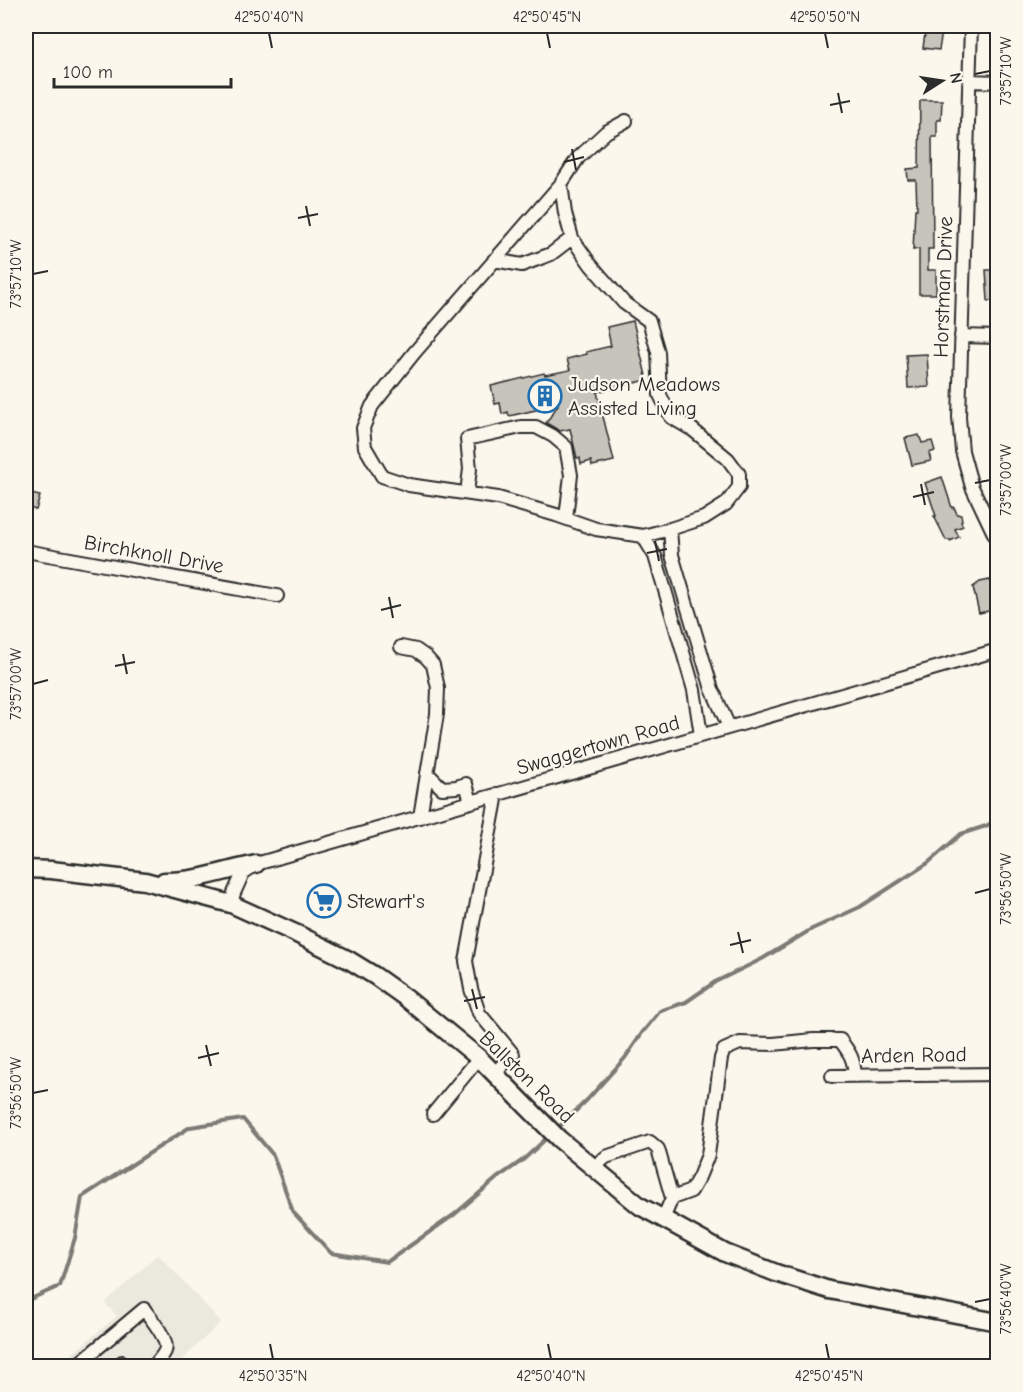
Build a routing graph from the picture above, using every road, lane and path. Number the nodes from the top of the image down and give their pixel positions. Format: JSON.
{"nodes":[{"id":1,"x":971,"y":26,"type":"edge"},
{"id":2,"x":970,"y":81,"type":"junction"},
{"id":3,"x":998,"y":82,"type":"edge"},
{"id":4,"x":626,"y":122,"type":"dead end"},
{"id":5,"x":561,"y":184,"type":"junction"},
{"id":6,"x":572,"y":238,"type":"junction"},
{"id":7,"x":494,"y":260,"type":"junction"},
{"id":8,"x":961,"y":336,"type":"junction"},
{"id":9,"x":998,"y":337,"type":"edge"},
{"id":10,"x":467,"y":493,"type":"junction"},
{"id":11,"x":566,"y":518,"type":"junction"},
{"id":12,"x":670,"y":529,"type":"junction"},
{"id":13,"x":643,"y":536,"type":"junction"},
{"id":14,"x":998,"y":542,"type":"edge"},
{"id":15,"x":26,"y":551,"type":"edge"},
{"id":16,"x":277,"y":596,"type":"dead end"},
{"id":17,"x":401,"y":647,"type":"dead end"},
{"id":18,"x":998,"y":651,"type":"edge"},
{"id":19,"x":729,"y":727,"type":"junction"},
{"id":20,"x":701,"y":735,"type":"junction"},
{"id":21,"x":427,"y":773,"type":"junction"},
{"id":22,"x":497,"y":794,"type":"junction"},
{"id":23,"x":471,"y":802,"type":"junction"},
{"id":24,"x":420,"y":817,"type":"junction"},
{"id":25,"x":256,"y":864,"type":"junction"},
{"id":26,"x":26,"y":869,"type":"edge"},
{"id":27,"x":145,"y":881,"type":"junction"},
{"id":28,"x":231,"y":904,"type":"junction"},
{"id":29,"x":479,"y":1058,"type":"junction"},
{"id":30,"x":495,"y":1073,"type":"junction"},
{"id":31,"x":998,"y":1074,"type":"edge"},
{"id":32,"x":832,"y":1076,"type":"dead end"},
{"id":33,"x":855,"y":1076,"type":"junction"},
{"id":34,"x":433,"y":1114,"type":"dead end"},
{"id":35,"x":593,"y":1167,"type":"junction"},
{"id":36,"x":672,"y":1198,"type":"junction"},
{"id":37,"x":663,"y":1219,"type":"junction"},
{"id":38,"x":998,"y":1322,"type":"edge"},
{"id":39,"x":76,"y":1366,"type":"edge"},
{"id":40,"x":154,"y":1366,"type":"edge"}],
"edges":[{"from":1,"to":2,"type":"street","name":"Horstman Drive"},
{"from":2,"to":3,"type":"street"},
{"from":2,"to":8,"type":"street","name":"Horstman Drive"},
{"from":4,"to":5,"type":"street"},
{"from":5,"to":6,"type":"street"},
{"from":5,"to":7,"type":"street"},
{"from":6,"to":7,"type":"street"},
{"from":6,"to":12,"type":"street"},
{"from":7,"to":10,"type":"street"},
{"from":8,"to":9,"type":"street"},
{"from":8,"to":14,"type":"street","name":"Horstman Drive"},
{"from":10,"to":11,"type":"street"},
{"from":10,"to":11,"type":"street"},
{"from":11,"to":13,"type":"street"},
{"from":12,"to":13,"type":"street"},
{"from":12,"to":19,"type":"street"},
{"from":13,"to":20,"type":"street"},
{"from":15,"to":16,"type":"street","name":"Birchknoll Drive"},
{"from":17,"to":21,"type":"street"},
{"from":18,"to":19,"type":"street","name":"Swaggertown Road"},
{"from":19,"to":20,"type":"street","name":"Swaggertown Road"},
{"from":20,"to":22,"type":"street","name":"Swaggertown Road"},
{"from":21,"to":23,"type":"street"},
{"from":21,"to":24,"type":"street"},
{"from":22,"to":23,"type":"street","name":"Swaggertown Road"},
{"from":22,"to":30,"type":"street"},
{"from":23,"to":24,"type":"street","name":"Swaggertown Road"},
{"from":24,"to":25,"type":"street","name":"Swaggertown Road"},
{"from":25,"to":27,"type":"main road"},
{"from":25,"to":28,"type":"street"},
{"from":26,"to":27,"type":"main road","name":"Ballston Road"},
{"from":27,"to":28,"type":"main road","name":"Ballston Road"},
{"from":28,"to":29,"type":"main road","name":"Ballston Road"},
{"from":29,"to":30,"type":"main road","name":"Ballston Road"},
{"from":29,"to":34,"type":"street"},
{"from":30,"to":35,"type":"main road","name":"Ballston Road"},
{"from":31,"to":33,"type":"street","name":"Arden Road"},
{"from":32,"to":33,"type":"street","name":"Arden Road"},
{"from":33,"to":36,"type":"street"},
{"from":35,"to":36,"type":"street"},
{"from":35,"to":37,"type":"main road","name":"Ballston Road"},
{"from":36,"to":37,"type":"street"},
{"from":37,"to":38,"type":"main road","name":"Ballston Road"},
{"from":39,"to":40,"type":"street"}]}
